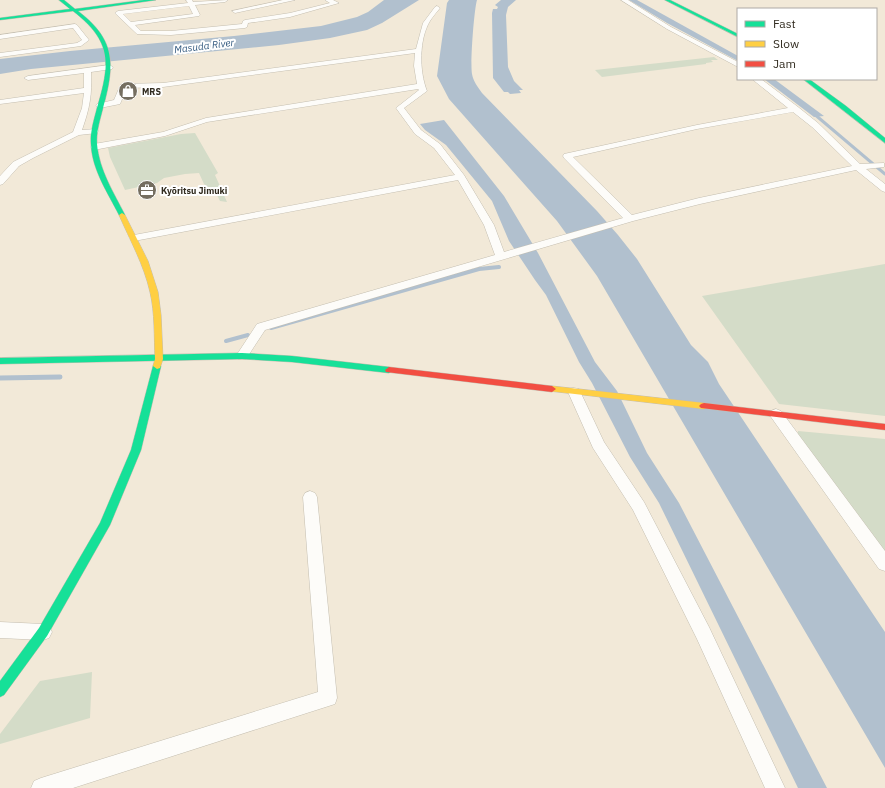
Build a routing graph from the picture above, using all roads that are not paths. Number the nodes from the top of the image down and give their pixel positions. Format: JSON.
{"nodes":[{"id":1,"x":61,"y":0,"type":"edge"},
{"id":2,"x":154,"y":0,"type":"edge"},
{"id":3,"x":226,"y":0,"type":"edge"},
{"id":4,"x":292,"y":0,"type":"edge"},
{"id":5,"x":328,"y":0,"type":"edge"},
{"id":6,"x":624,"y":0,"type":"edge"},
{"id":7,"x":667,"y":0,"type":"edge"},
{"id":8,"x":190,"y":2,"type":"edge"},
{"id":9,"x":437,"y":8,"type":"dead end"},
{"id":10,"x":73,"y":10,"type":"junction"},
{"id":11,"x":236,"y":11,"type":"junction"},
{"id":12,"x":0,"y":19,"type":"edge"},
{"id":13,"x":203,"y":22,"type":"junction"},
{"id":14,"x":245,"y":22,"type":"junction"},
{"id":15,"x":130,"y":24,"type":"junction"},
{"id":16,"x":737,"y":35,"type":"edge"},
{"id":17,"x":0,"y":37,"type":"edge"},
{"id":18,"x":99,"y":43,"type":"junction"},
{"id":19,"x":80,"y":45,"type":"junction"},
{"id":20,"x":420,"y":50,"type":"junction"},
{"id":21,"x":0,"y":55,"type":"edge"},
{"id":22,"x":737,"y":64,"type":"edge"},
{"id":23,"x":109,"y":66,"type":"junction"},
{"id":24,"x":87,"y":70,"type":"junction"},
{"id":25,"x":28,"y":78,"type":"dead end"},
{"id":26,"x":757,"y":80,"type":"edge"},
{"id":27,"x":807,"y":80,"type":"edge"},
{"id":28,"x":421,"y":86,"type":"junction"},
{"id":29,"x":88,"y":90,"type":"junction"},
{"id":30,"x":0,"y":102,"type":"edge"},
{"id":31,"x":100,"y":106,"type":"junction"},
{"id":32,"x":795,"y":109,"type":"junction"},
{"id":33,"x":94,"y":131,"type":"junction"},
{"id":34,"x":77,"y":132,"type":"junction"},
{"id":35,"x":885,"y":141,"type":"edge"},
{"id":36,"x":94,"y":147,"type":"junction"},
{"id":37,"x":882,"y":166,"type":"dead end"},
{"id":38,"x":861,"y":167,"type":"junction"},
{"id":39,"x":461,"y":177,"type":"junction"},
{"id":40,"x":0,"y":182,"type":"edge"},
{"id":41,"x":885,"y":189,"type":"edge"},
{"id":42,"x":630,"y":219,"type":"junction"},
{"id":43,"x":134,"y":238,"type":"junction"},
{"id":44,"x":504,"y":256,"type":"junction"},
{"id":45,"x":242,"y":356,"type":"junction"},
{"id":46,"x":159,"y":359,"type":"junction"},
{"id":47,"x":0,"y":361,"type":"edge"},
{"id":48,"x":579,"y":393,"type":"junction"},
{"id":49,"x":776,"y":414,"type":"junction"},
{"id":50,"x":885,"y":427,"type":"edge"},
{"id":51,"x":310,"y":497,"type":"dead end"},
{"id":52,"x":885,"y":564,"type":"edge"},
{"id":53,"x":0,"y":630,"type":"edge"},
{"id":54,"x":43,"y":632,"type":"junction"},
{"id":55,"x":0,"y":691,"type":"edge"},
{"id":56,"x":41,"y":788,"type":"edge"},
{"id":57,"x":775,"y":788,"type":"edge"}],
"edges":[{"from":1,"to":10,"type":"street"},
{"from":2,"to":10,"type":"street"},
{"from":3,"to":8,"type":"street"},
{"from":3,"to":11,"type":"street"},
{"from":4,"to":11,"type":"street"},
{"from":5,"to":14,"type":"street"},
{"from":6,"to":22,"type":"street"},
{"from":7,"to":16,"type":"street"},
{"from":8,"to":13,"type":"street"},
{"from":8,"to":15,"type":"street"},
{"from":9,"to":20,"type":"street"},
{"from":10,"to":12,"type":"street"},
{"from":10,"to":18,"type":"street"},
{"from":11,"to":14,"type":"street"},
{"from":13,"to":14,"type":"street"},
{"from":13,"to":15,"type":"street"},
{"from":13,"to":15,"type":"street"},
{"from":17,"to":19,"type":"street"},
{"from":18,"to":19,"type":"street"},
{"from":18,"to":23,"type":"street"},
{"from":19,"to":21,"type":"street"},
{"from":20,"to":28,"type":"street"},
{"from":20,"to":31,"type":"street"},
{"from":23,"to":24,"type":"street"},
{"from":23,"to":31,"type":"street"},
{"from":24,"to":25,"type":"street"},
{"from":24,"to":29,"type":"street"},
{"from":26,"to":32,"type":"street"},
{"from":27,"to":35,"type":"street"},
{"from":28,"to":36,"type":"street"},
{"from":28,"to":39,"type":"street"},
{"from":29,"to":30,"type":"street"},
{"from":29,"to":34,"type":"street"},
{"from":31,"to":33,"type":"street"},
{"from":32,"to":38,"type":"street"},
{"from":32,"to":42,"type":"street"},
{"from":33,"to":34,"type":"street"},
{"from":33,"to":36,"type":"street"},
{"from":34,"to":40,"type":"street"},
{"from":36,"to":43,"type":"street"},
{"from":37,"to":38,"type":"street"},
{"from":38,"to":41,"type":"street"},
{"from":38,"to":42,"type":"street"},
{"from":39,"to":43,"type":"street"},
{"from":39,"to":44,"type":"street"},
{"from":42,"to":44,"type":"street"},
{"from":43,"to":46,"type":"street"},
{"from":44,"to":45,"type":"street"},
{"from":45,"to":46,"type":"street"},
{"from":45,"to":48,"type":"street"},
{"from":46,"to":47,"type":"street"},
{"from":46,"to":54,"type":"street"},
{"from":48,"to":49,"type":"street"},
{"from":48,"to":57,"type":"street"},
{"from":49,"to":50,"type":"street"},
{"from":49,"to":52,"type":"street"},
{"from":51,"to":56,"type":"street"},
{"from":53,"to":54,"type":"street"},
{"from":54,"to":55,"type":"street"}]}
